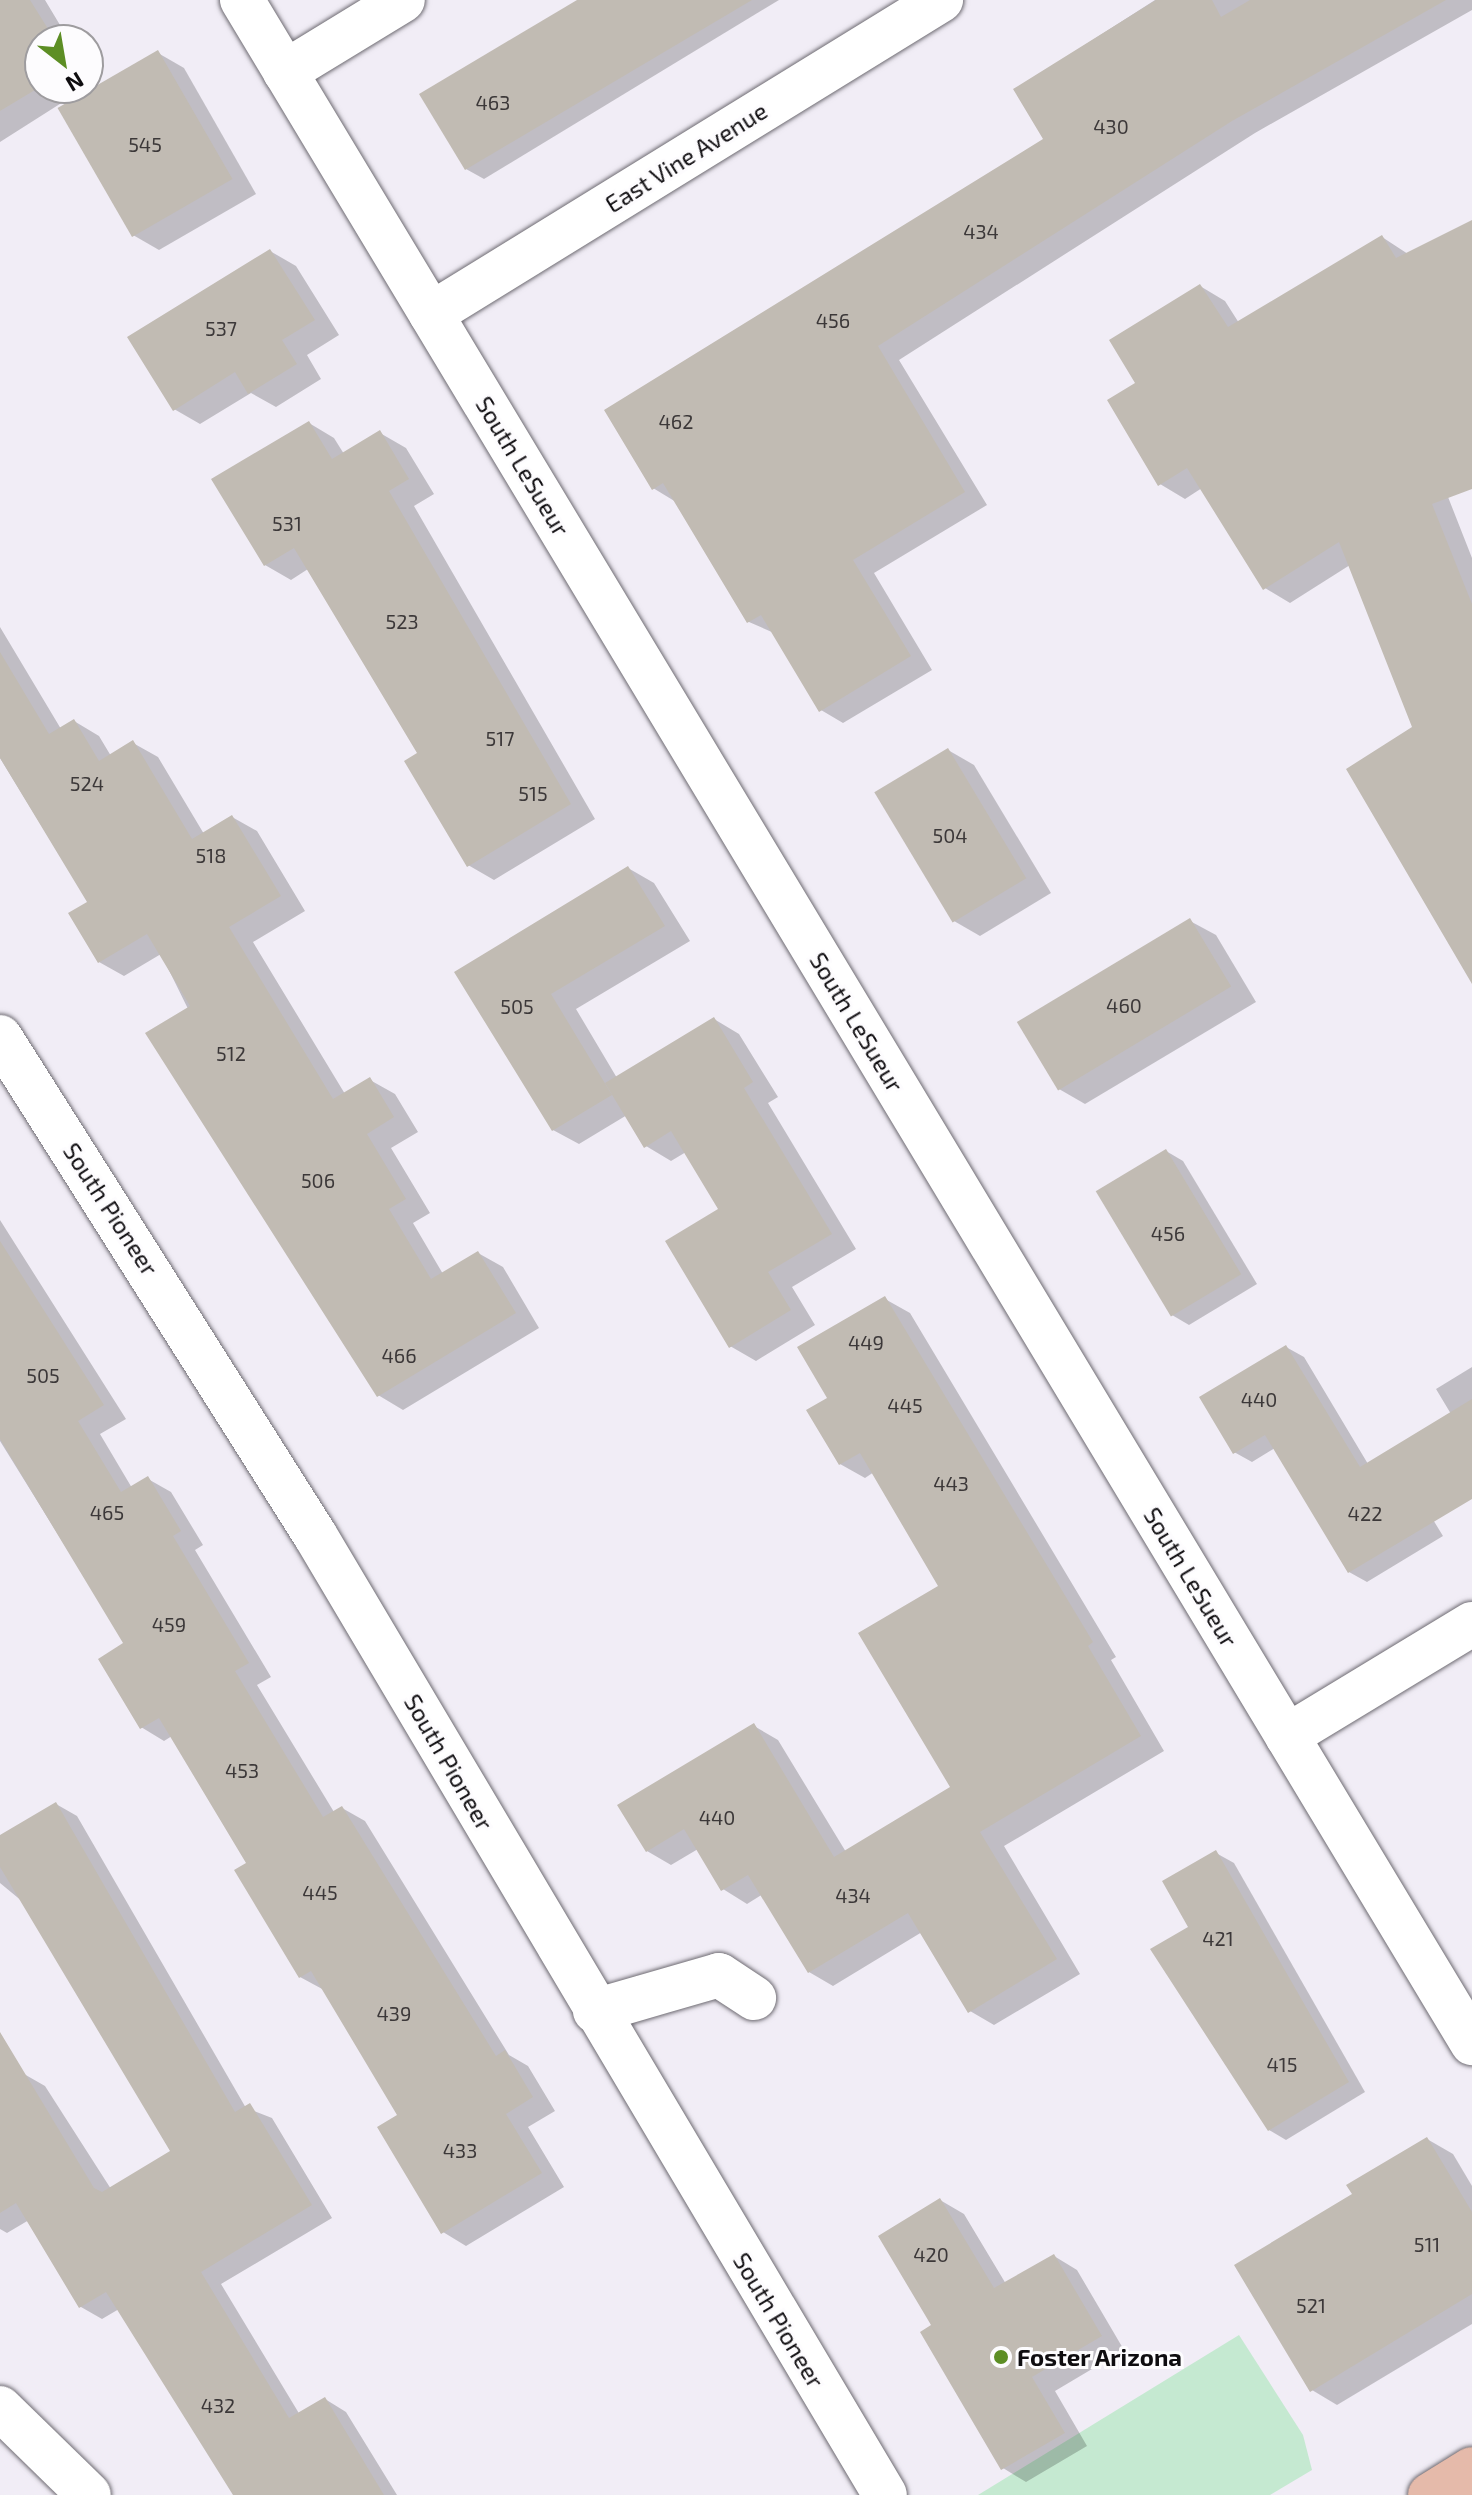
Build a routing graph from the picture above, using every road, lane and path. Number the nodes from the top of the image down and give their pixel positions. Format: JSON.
{"nodes":[{"id":1,"x":242,"y":0,"type":"edge"},
{"id":2,"x":403,"y":0,"type":"edge"},
{"id":3,"x":941,"y":0,"type":"edge"},
{"id":4,"x":285,"y":72,"type":"junction"},
{"id":5,"x":431,"y":314,"type":"junction"},
{"id":6,"x":0,"y":1037,"type":"edge"},
{"id":7,"x":1472,"y":1624,"type":"edge"},
{"id":8,"x":1287,"y":1736,"type":"junction"},
{"id":9,"x":754,"y":1998,"type":"dead end"},
{"id":10,"x":595,"y":2011,"type":"junction"},
{"id":11,"x":1472,"y":2043,"type":"edge"},
{"id":12,"x":0,"y":2408,"type":"edge"},
{"id":13,"x":1472,"y":2469,"type":"edge"},
{"id":14,"x":89,"y":2495,"type":"edge"},
{"id":15,"x":885,"y":2495,"type":"edge"},
{"id":16,"x":1430,"y":2495,"type":"edge"}],
"edges":[{"from":1,"to":4,"type":"street","name":"South LeSueur"},
{"from":2,"to":4,"type":"street"},
{"from":3,"to":5,"type":"street","name":"East Vine Avenue"},
{"from":4,"to":5,"type":"street","name":"South LeSueur"},
{"from":5,"to":8,"type":"street","name":"South LeSueur"},
{"from":6,"to":10,"type":"street","name":"South Pioneer"},
{"from":7,"to":8,"type":"street"},
{"from":8,"to":11,"type":"street","name":"South LeSueur"},
{"from":9,"to":10,"type":"street"},
{"from":10,"to":15,"type":"street","name":"South Pioneer"},
{"from":12,"to":14,"type":"street"},
{"from":13,"to":16,"type":"main road"}]}
